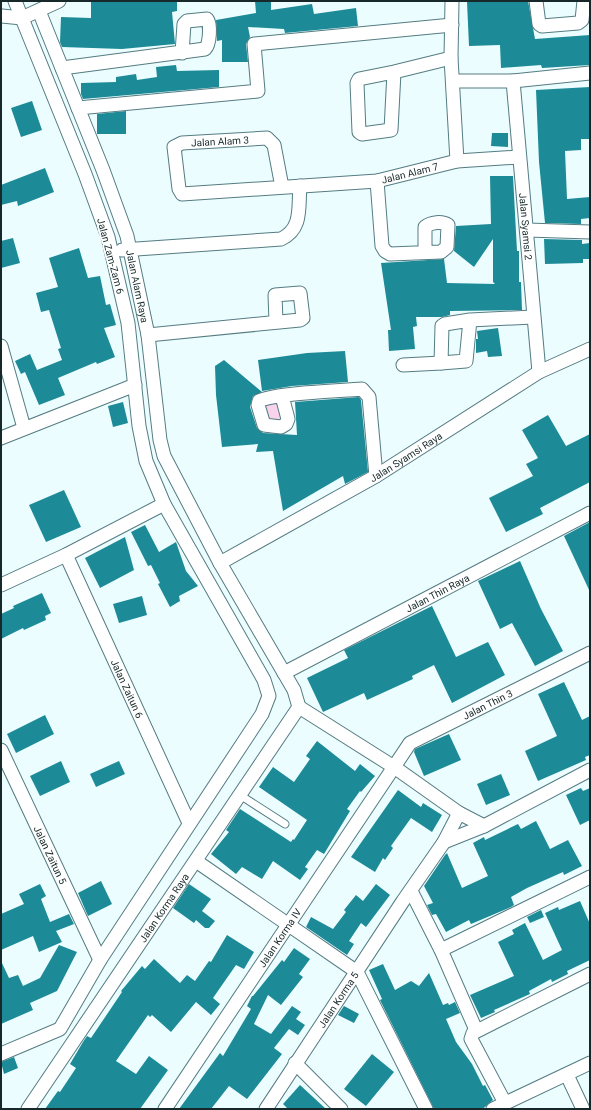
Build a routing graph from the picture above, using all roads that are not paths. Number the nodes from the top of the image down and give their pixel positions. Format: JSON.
{"nodes":[{"id":1,"x":60,"y":1,"type":"edge"},
{"id":2,"x":452,"y":1,"type":"edge"},
{"id":3,"x":536,"y":1,"type":"edge"},
{"id":4,"x":584,"y":1,"type":"edge"},
{"id":5,"x":19,"y":2,"type":"edge"},
{"id":6,"x":39,"y":11,"type":"junction"},
{"id":7,"x":1,"y":16,"type":"edge"},
{"id":8,"x":22,"y":18,"type":"junction"},
{"id":9,"x":452,"y":25,"type":"junction"},
{"id":10,"x":182,"y":53,"type":"dead end"},
{"id":11,"x":451,"y":58,"type":"junction"},
{"id":12,"x":62,"y":68,"type":"junction"},
{"id":13,"x":394,"y":72,"type":"junction"},
{"id":14,"x":590,"y":73,"type":"edge"},
{"id":15,"x":453,"y":81,"type":"junction"},
{"id":16,"x":513,"y":81,"type":"junction"},
{"id":17,"x":78,"y":108,"type":"junction"},
{"id":18,"x":519,"y":157,"type":"junction"},
{"id":19,"x":457,"y":161,"type":"junction"},
{"id":20,"x":377,"y":181,"type":"junction"},
{"id":21,"x":300,"y":186,"type":"junction"},
{"id":22,"x":282,"y":187,"type":"junction"},
{"id":23,"x":527,"y":230,"type":"junction"},
{"id":24,"x":590,"y":232,"type":"edge"},
{"id":25,"x":131,"y":249,"type":"junction"},
{"id":26,"x":112,"y":252,"type":"junction"},
{"id":27,"x":425,"y":253,"type":"dead end"},
{"id":28,"x":533,"y":317,"type":"junction"},
{"id":29,"x":470,"y":320,"type":"junction"},
{"id":30,"x":276,"y":322,"type":"dead end"},
{"id":31,"x":148,"y":335,"type":"junction"},
{"id":32,"x":1,"y":346,"type":"edge"},
{"id":33,"x":590,"y":349,"type":"edge"},
{"id":34,"x":441,"y":363,"type":"junction"},
{"id":35,"x":403,"y":365,"type":"dead end"},
{"id":36,"x":539,"y":372,"type":"junction"},
{"id":37,"x":135,"y":385,"type":"junction"},
{"id":38,"x":282,"y":396,"type":"dead end"},
{"id":39,"x":24,"y":428,"type":"junction"},
{"id":40,"x":1,"y":438,"type":"edge"},
{"id":41,"x":376,"y":476,"type":"junction"},
{"id":42,"x":164,"y":504,"type":"junction"},
{"id":43,"x":590,"y":513,"type":"edge"},
{"id":44,"x":66,"y":555,"type":"junction"},
{"id":45,"x":220,"y":563,"type":"junction"},
{"id":46,"x":1,"y":585,"type":"edge"},
{"id":47,"x":590,"y":653,"type":"edge"},
{"id":48,"x":284,"y":673,"type":"junction"},
{"id":49,"x":299,"y":707,"type":"junction"},
{"id":50,"x":1,"y":750,"type":"edge"},
{"id":51,"x":394,"y":767,"type":"junction"},
{"id":52,"x":590,"y":770,"type":"edge"},
{"id":53,"x":240,"y":795,"type":"junction"},
{"id":54,"x":460,"y":814,"type":"junction"},
{"id":55,"x":189,"y":823,"type":"junction"},
{"id":56,"x":285,"y":824,"type":"dead end"},
{"id":57,"x":484,"y":826,"type":"junction"},
{"id":58,"x":444,"y":842,"type":"junction"},
{"id":59,"x":196,"y":861,"type":"junction"},
{"id":60,"x":590,"y":877,"type":"edge"},
{"id":61,"x":411,"y":891,"type":"junction"},
{"id":62,"x":288,"y":924,"type":"junction"},
{"id":63,"x":441,"y":950,"type":"junction"},
{"id":64,"x":100,"y":960,"type":"junction"},
{"id":65,"x":357,"y":972,"type":"junction"},
{"id":66,"x":590,"y":974,"type":"edge"},
{"id":67,"x":476,"y":1030,"type":"junction"},
{"id":68,"x":1,"y":1054,"type":"edge"},
{"id":69,"x":295,"y":1063,"type":"junction"},
{"id":70,"x":590,"y":1063,"type":"edge"},
{"id":71,"x":567,"y":1075,"type":"junction"},
{"id":72,"x":499,"y":1106,"type":"edge"},
{"id":73,"x":28,"y":1109,"type":"edge"},
{"id":74,"x":165,"y":1109,"type":"edge"},
{"id":75,"x":266,"y":1109,"type":"edge"},
{"id":76,"x":341,"y":1109,"type":"edge"},
{"id":77,"x":426,"y":1109,"type":"edge"},
{"id":78,"x":583,"y":1109,"type":"edge"}],
"edges":[{"from":1,"to":6,"type":"street"},
{"from":2,"to":9,"type":"street"},
{"from":3,"to":4,"type":"street"},
{"from":5,"to":7,"type":"street"},
{"from":5,"to":8,"type":"street","name":"Jalan Zam-Zam 6"},
{"from":6,"to":8,"type":"street"},
{"from":6,"to":12,"type":"street","name":"Jalan Alam Raya"},
{"from":7,"to":8,"type":"street"},
{"from":8,"to":26,"type":"street","name":"Jalan Zam-Zam 6"},
{"from":9,"to":11,"type":"street"},
{"from":9,"to":17,"type":"street"},
{"from":10,"to":12,"type":"street"},
{"from":11,"to":13,"type":"street"},
{"from":11,"to":15,"type":"street"},
{"from":12,"to":17,"type":"street","name":"Jalan Alam Raya"},
{"from":13,"to":13,"type":"street"},
{"from":14,"to":16,"type":"street"},
{"from":15,"to":16,"type":"street"},
{"from":15,"to":19,"type":"street"},
{"from":16,"to":18,"type":"street","name":"Jalan Syamsi 2"},
{"from":17,"to":25,"type":"street","name":"Jalan Alam Raya"},
{"from":18,"to":19,"type":"street","name":"Jalan Alam 7"},
{"from":18,"to":23,"type":"street","name":"Jalan Syamsi 2"},
{"from":19,"to":20,"type":"street","name":"Jalan Alam 7"},
{"from":20,"to":21,"type":"street","name":"Jalan Alam 7"},
{"from":20,"to":27,"type":"street"},
{"from":21,"to":22,"type":"street","name":"Jalan Alam 3"},
{"from":21,"to":25,"type":"street"},
{"from":22,"to":22,"type":"street","name":"Jalan Alam 3"},
{"from":23,"to":24,"type":"street"},
{"from":23,"to":28,"type":"street","name":"Jalan Syamsi 2"},
{"from":25,"to":26,"type":"street"},
{"from":25,"to":31,"type":"street","name":"Jalan Alam Raya"},
{"from":26,"to":37,"type":"street","name":"Jalan Zam-Zam 6"},
{"from":28,"to":29,"type":"street"},
{"from":28,"to":36,"type":"street","name":"Jalan Syamsi 2"},
{"from":29,"to":34,"type":"street"},
{"from":29,"to":34,"type":"street"},
{"from":30,"to":31,"type":"street"},
{"from":31,"to":45,"type":"street","name":"Jalan Alam Raya"},
{"from":32,"to":39,"type":"street"},
{"from":33,"to":36,"type":"street","name":"Jalan Syamsi Raya"},
{"from":34,"to":35,"type":"street"},
{"from":36,"to":41,"type":"street","name":"Jalan Syamsi Raya"},
{"from":37,"to":39,"type":"street"},
{"from":37,"to":42,"type":"street","name":"Jalan Zam-Zam 6"},
{"from":38,"to":41,"type":"street"},
{"from":39,"to":40,"type":"street"},
{"from":41,"to":45,"type":"street","name":"Jalan Syamsi Raya"},
{"from":42,"to":44,"type":"street"},
{"from":42,"to":55,"type":"street","name":"Jalan Zam-Zam 6"},
{"from":43,"to":48,"type":"street","name":"Jalan Thin Raya"},
{"from":44,"to":46,"type":"street"},
{"from":44,"to":55,"type":"street","name":"Jalan Zaitun 6"},
{"from":45,"to":48,"type":"street","name":"Jalan Alam Raya"},
{"from":47,"to":51,"type":"street","name":"Jalan Thin 3"},
{"from":48,"to":49,"type":"street","name":"Jalan Alam Raya"},
{"from":49,"to":51,"type":"street"},
{"from":49,"to":53,"type":"street","name":"Jalan Korma Raya"},
{"from":50,"to":64,"type":"street","name":"Jalan Zaitun 5"},
{"from":51,"to":54,"type":"street"},
{"from":51,"to":62,"type":"street","name":"Jalan Korma IV"},
{"from":52,"to":57,"type":"street"},
{"from":53,"to":56,"type":"lane"},
{"from":53,"to":59,"type":"street","name":"Jalan Korma Raya"},
{"from":54,"to":57,"type":"street"},
{"from":54,"to":58,"type":"street","name":"Jalan Korma 5"},
{"from":55,"to":64,"type":"street"},
{"from":57,"to":58,"type":"street"},
{"from":58,"to":61,"type":"street","name":"Jalan Korma 5"},
{"from":59,"to":62,"type":"street"},
{"from":59,"to":73,"type":"street","name":"Jalan Korma Raya"},
{"from":60,"to":63,"type":"street"},
{"from":61,"to":63,"type":"street"},
{"from":61,"to":65,"type":"street","name":"Jalan Korma 5"},
{"from":62,"to":65,"type":"street"},
{"from":62,"to":74,"type":"street","name":"Jalan Korma IV"},
{"from":63,"to":67,"type":"street"},
{"from":64,"to":68,"type":"street"},
{"from":65,"to":69,"type":"street","name":"Jalan Korma 5"},
{"from":65,"to":77,"type":"street"},
{"from":66,"to":67,"type":"street"},
{"from":67,"to":72,"type":"street"},
{"from":69,"to":75,"type":"street","name":"Jalan Korma 5"},
{"from":69,"to":76,"type":"street"},
{"from":70,"to":71,"type":"street"},
{"from":71,"to":72,"type":"street"},
{"from":71,"to":78,"type":"street"}]}
